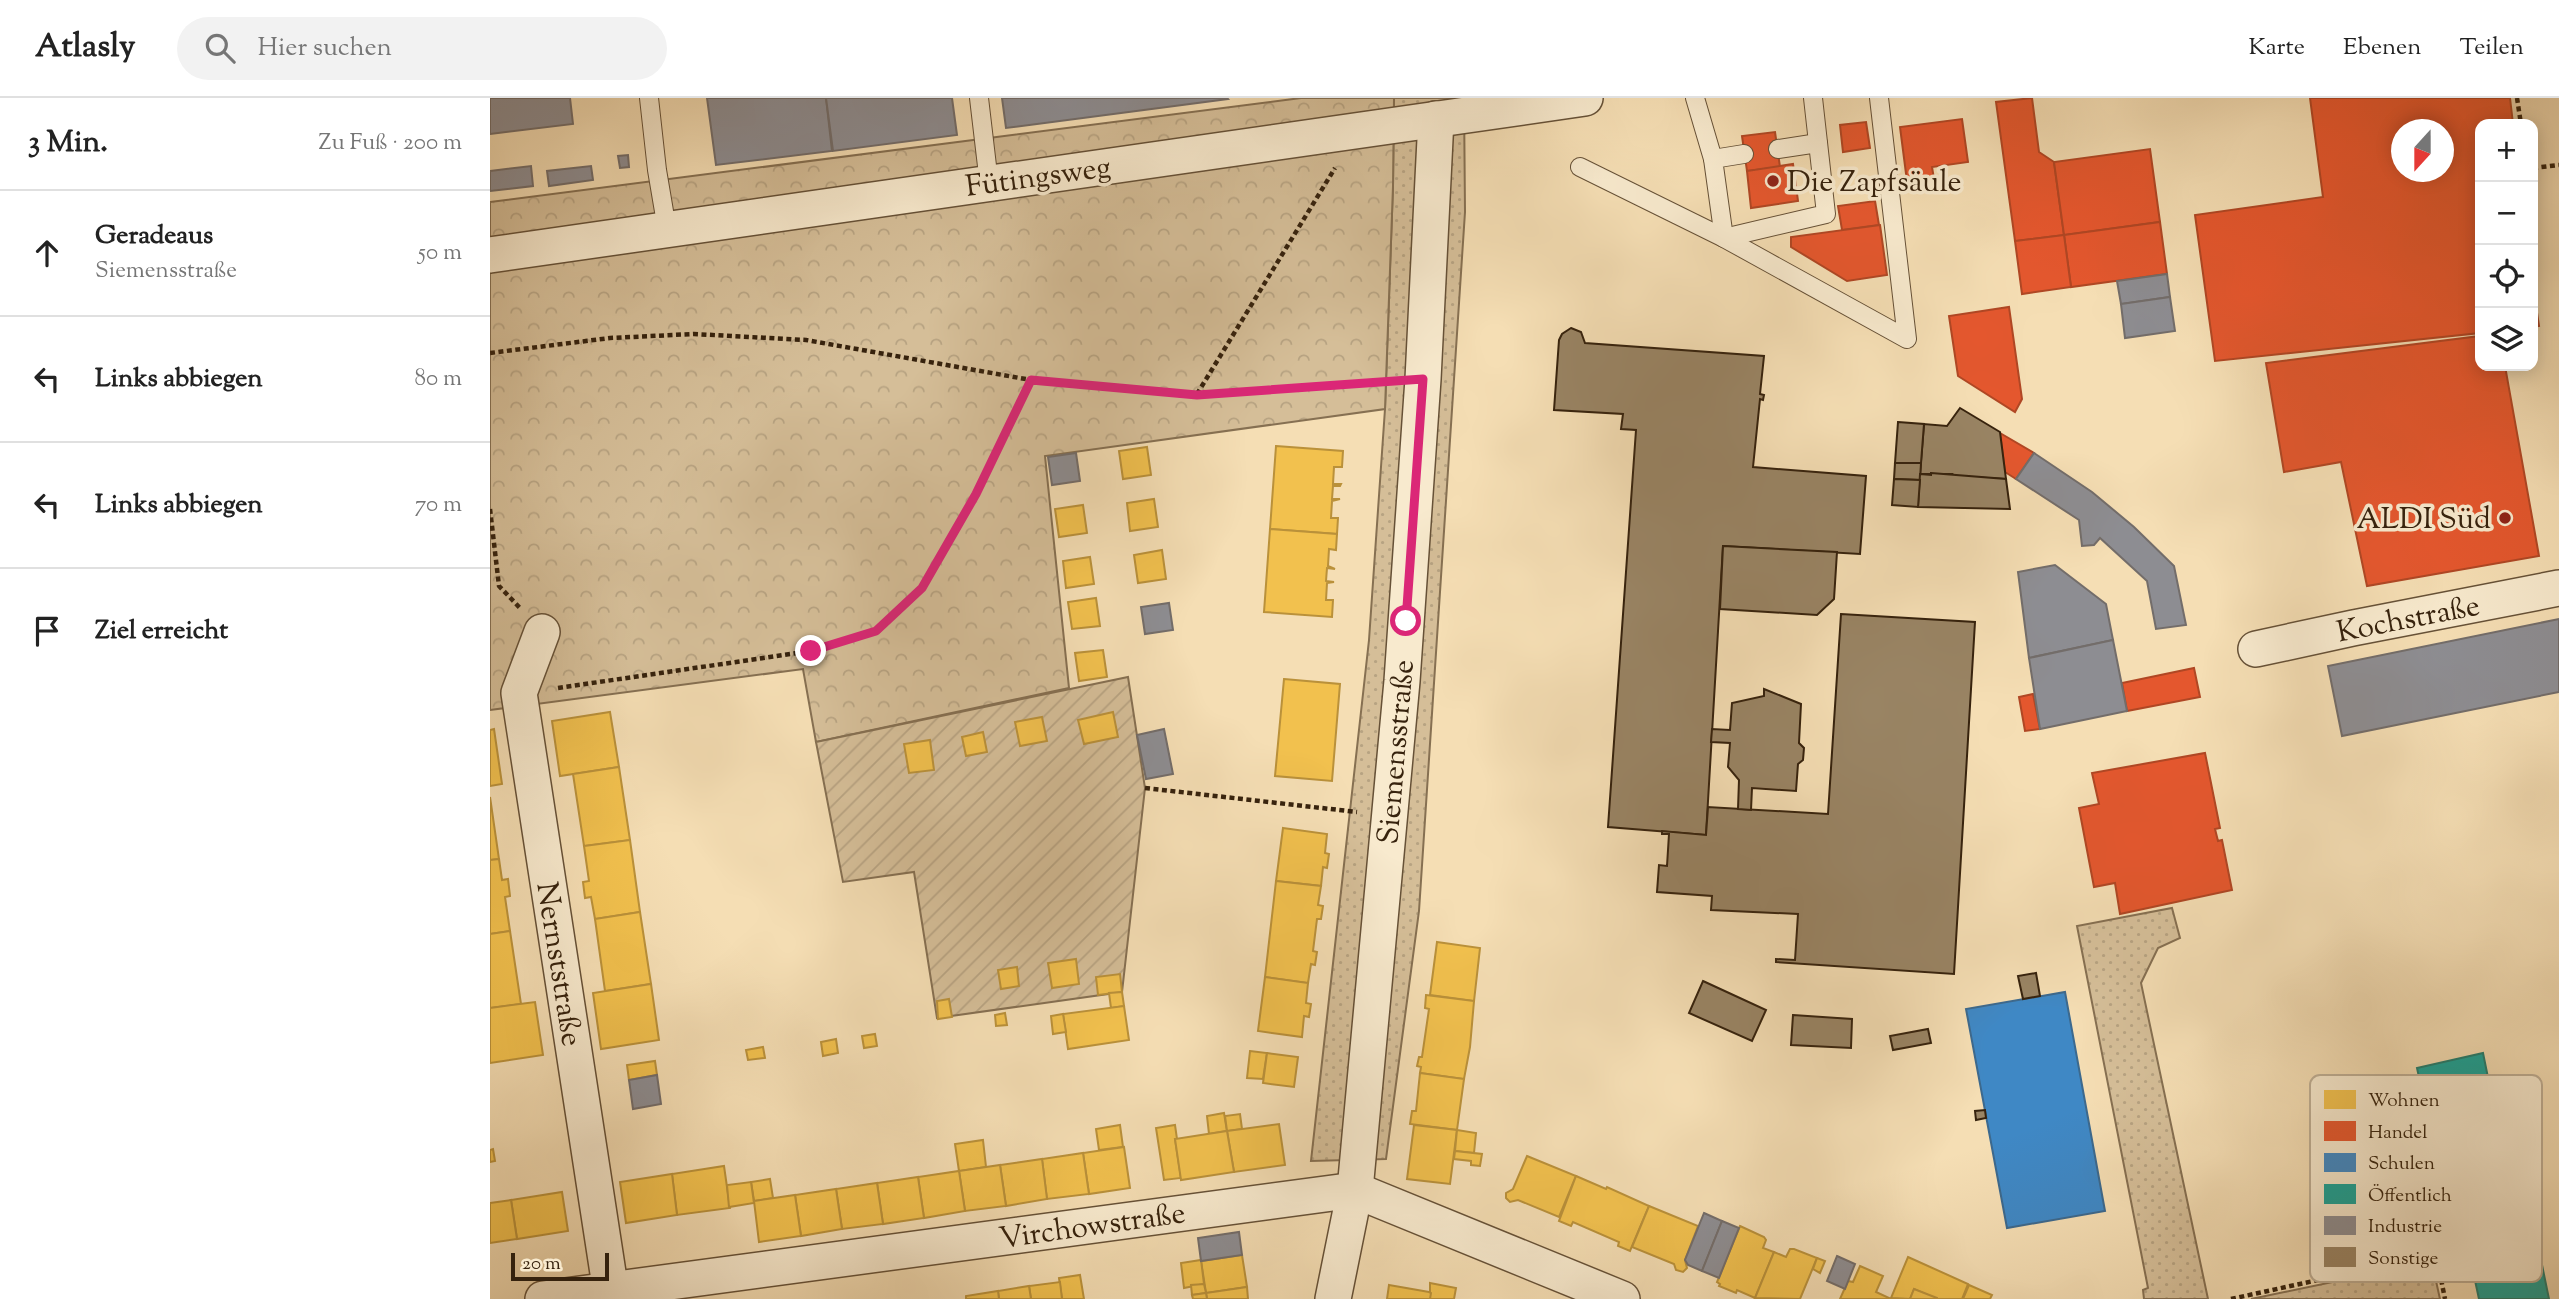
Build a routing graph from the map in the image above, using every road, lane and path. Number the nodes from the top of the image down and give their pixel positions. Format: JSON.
{"nodes":[{"id":1,"x":649,"y":98,"type":"edge"},
{"id":2,"x":979,"y":98,"type":"edge"},
{"id":3,"x":1585,"y":98,"type":"edge"},
{"id":4,"x":1695,"y":98,"type":"edge"},
{"id":5,"x":1813,"y":98,"type":"edge"},
{"id":6,"x":1879,"y":98,"type":"edge"},
{"id":7,"x":2517,"y":98,"type":"edge"},
{"id":8,"x":1436,"y":119,"type":"junction"},
{"id":9,"x":2520,"y":119,"type":"edge"},
{"id":10,"x":1359,"y":129,"type":"junction"},
{"id":11,"x":1818,"y":142,"type":"junction"},
{"id":12,"x":1777,"y":149,"type":"dead end"},
{"id":13,"x":1744,"y":154,"type":"dead end"},
{"id":14,"x":1713,"y":159,"type":"junction"},
{"id":15,"x":2559,"y":165,"type":"edge"},
{"id":16,"x":1580,"y":167,"type":"dead end"},
{"id":17,"x":2538,"y":167,"type":"edge"},
{"id":18,"x":989,"y":183,"type":"junction"},
{"id":19,"x":667,"y":229,"type":"junction"},
{"id":20,"x":1724,"y":238,"type":"junction"},
{"id":21,"x":490,"y":255,"type":"edge"},
{"id":22,"x":490,"y":353,"type":"edge"},
{"id":23,"x":1423,"y":379,"type":"junction"},
{"id":24,"x":1031,"y":380,"type":"junction"},
{"id":25,"x":1197,"y":395,"type":"junction"},
{"id":26,"x":490,"y":509,"type":"edge"},
{"id":27,"x":2559,"y":588,"type":"edge"},
{"id":28,"x":542,"y":632,"type":"joint"},
{"id":29,"x":2256,"y":649,"type":"dead end"},
{"id":30,"x":519,"y":693,"type":"junction"},
{"id":31,"x":1145,"y":788,"type":"dead end"},
{"id":32,"x":1389,"y":816,"type":"junction"},
{"id":33,"x":1355,"y":1190,"type":"junction"},
{"id":34,"x":2317,"y":1282,"type":"edge"},
{"id":35,"x":611,"y":1294,"type":"edge"},
{"id":36,"x":2253,"y":1297,"type":"edge"},
{"id":37,"x":543,"y":1299,"type":"edge"},
{"id":38,"x":1333,"y":1299,"type":"edge"},
{"id":39,"x":1622,"y":1299,"type":"edge"},
{"id":40,"x":2231,"y":1299,"type":"edge"}],
"edges":[{"from":1,"to":19,"type":"lane"},
{"from":2,"to":18,"type":"lane"},
{"from":3,"to":8,"type":"street","name":"Fütingsweg"},
{"from":4,"to":14,"type":"lane"},
{"from":5,"to":11,"type":"lane"},
{"from":6,"to":20,"type":"lane"},
{"from":7,"to":9,"type":"path"},
{"from":8,"to":10,"type":"street","name":"Fütingsweg"},
{"from":8,"to":23,"type":"street","name":"Siemensstraße"},
{"from":10,"to":18,"type":"street","name":"Fütingsweg"},
{"from":10,"to":25,"type":"path"},
{"from":11,"to":12,"type":"lane"},
{"from":11,"to":20,"type":"lane"},
{"from":13,"to":14,"type":"lane"},
{"from":14,"to":20,"type":"lane"},
{"from":15,"to":17,"type":"path"},
{"from":16,"to":20,"type":"lane"},
{"from":18,"to":19,"type":"street","name":"Fütingsweg"},
{"from":19,"to":21,"type":"street","name":"Fütingsweg"},
{"from":22,"to":24,"type":"path"},
{"from":23,"to":25,"type":"path"},
{"from":23,"to":32,"type":"street","name":"Siemensstraße"},
{"from":24,"to":25,"type":"path"},
{"from":24,"to":30,"type":"path"},
{"from":26,"to":28,"type":"path"},
{"from":27,"to":29,"type":"street","name":"Kochstraße"},
{"from":28,"to":30,"type":"street","name":"Nernststraße"},
{"from":30,"to":35,"type":"street","name":"Nernststraße"},
{"from":31,"to":32,"type":"path"},
{"from":32,"to":33,"type":"street","name":"Siemensstraße"},
{"from":33,"to":35,"type":"street","name":"Virchowstraße"},
{"from":33,"to":38,"type":"street","name":"Siemensstraße"},
{"from":33,"to":39,"type":"street","name":"Virchowstraße"},
{"from":34,"to":36,"type":"path"},
{"from":35,"to":37,"type":"street","name":"Virchowstraße"},
{"from":36,"to":40,"type":"path"}]}
